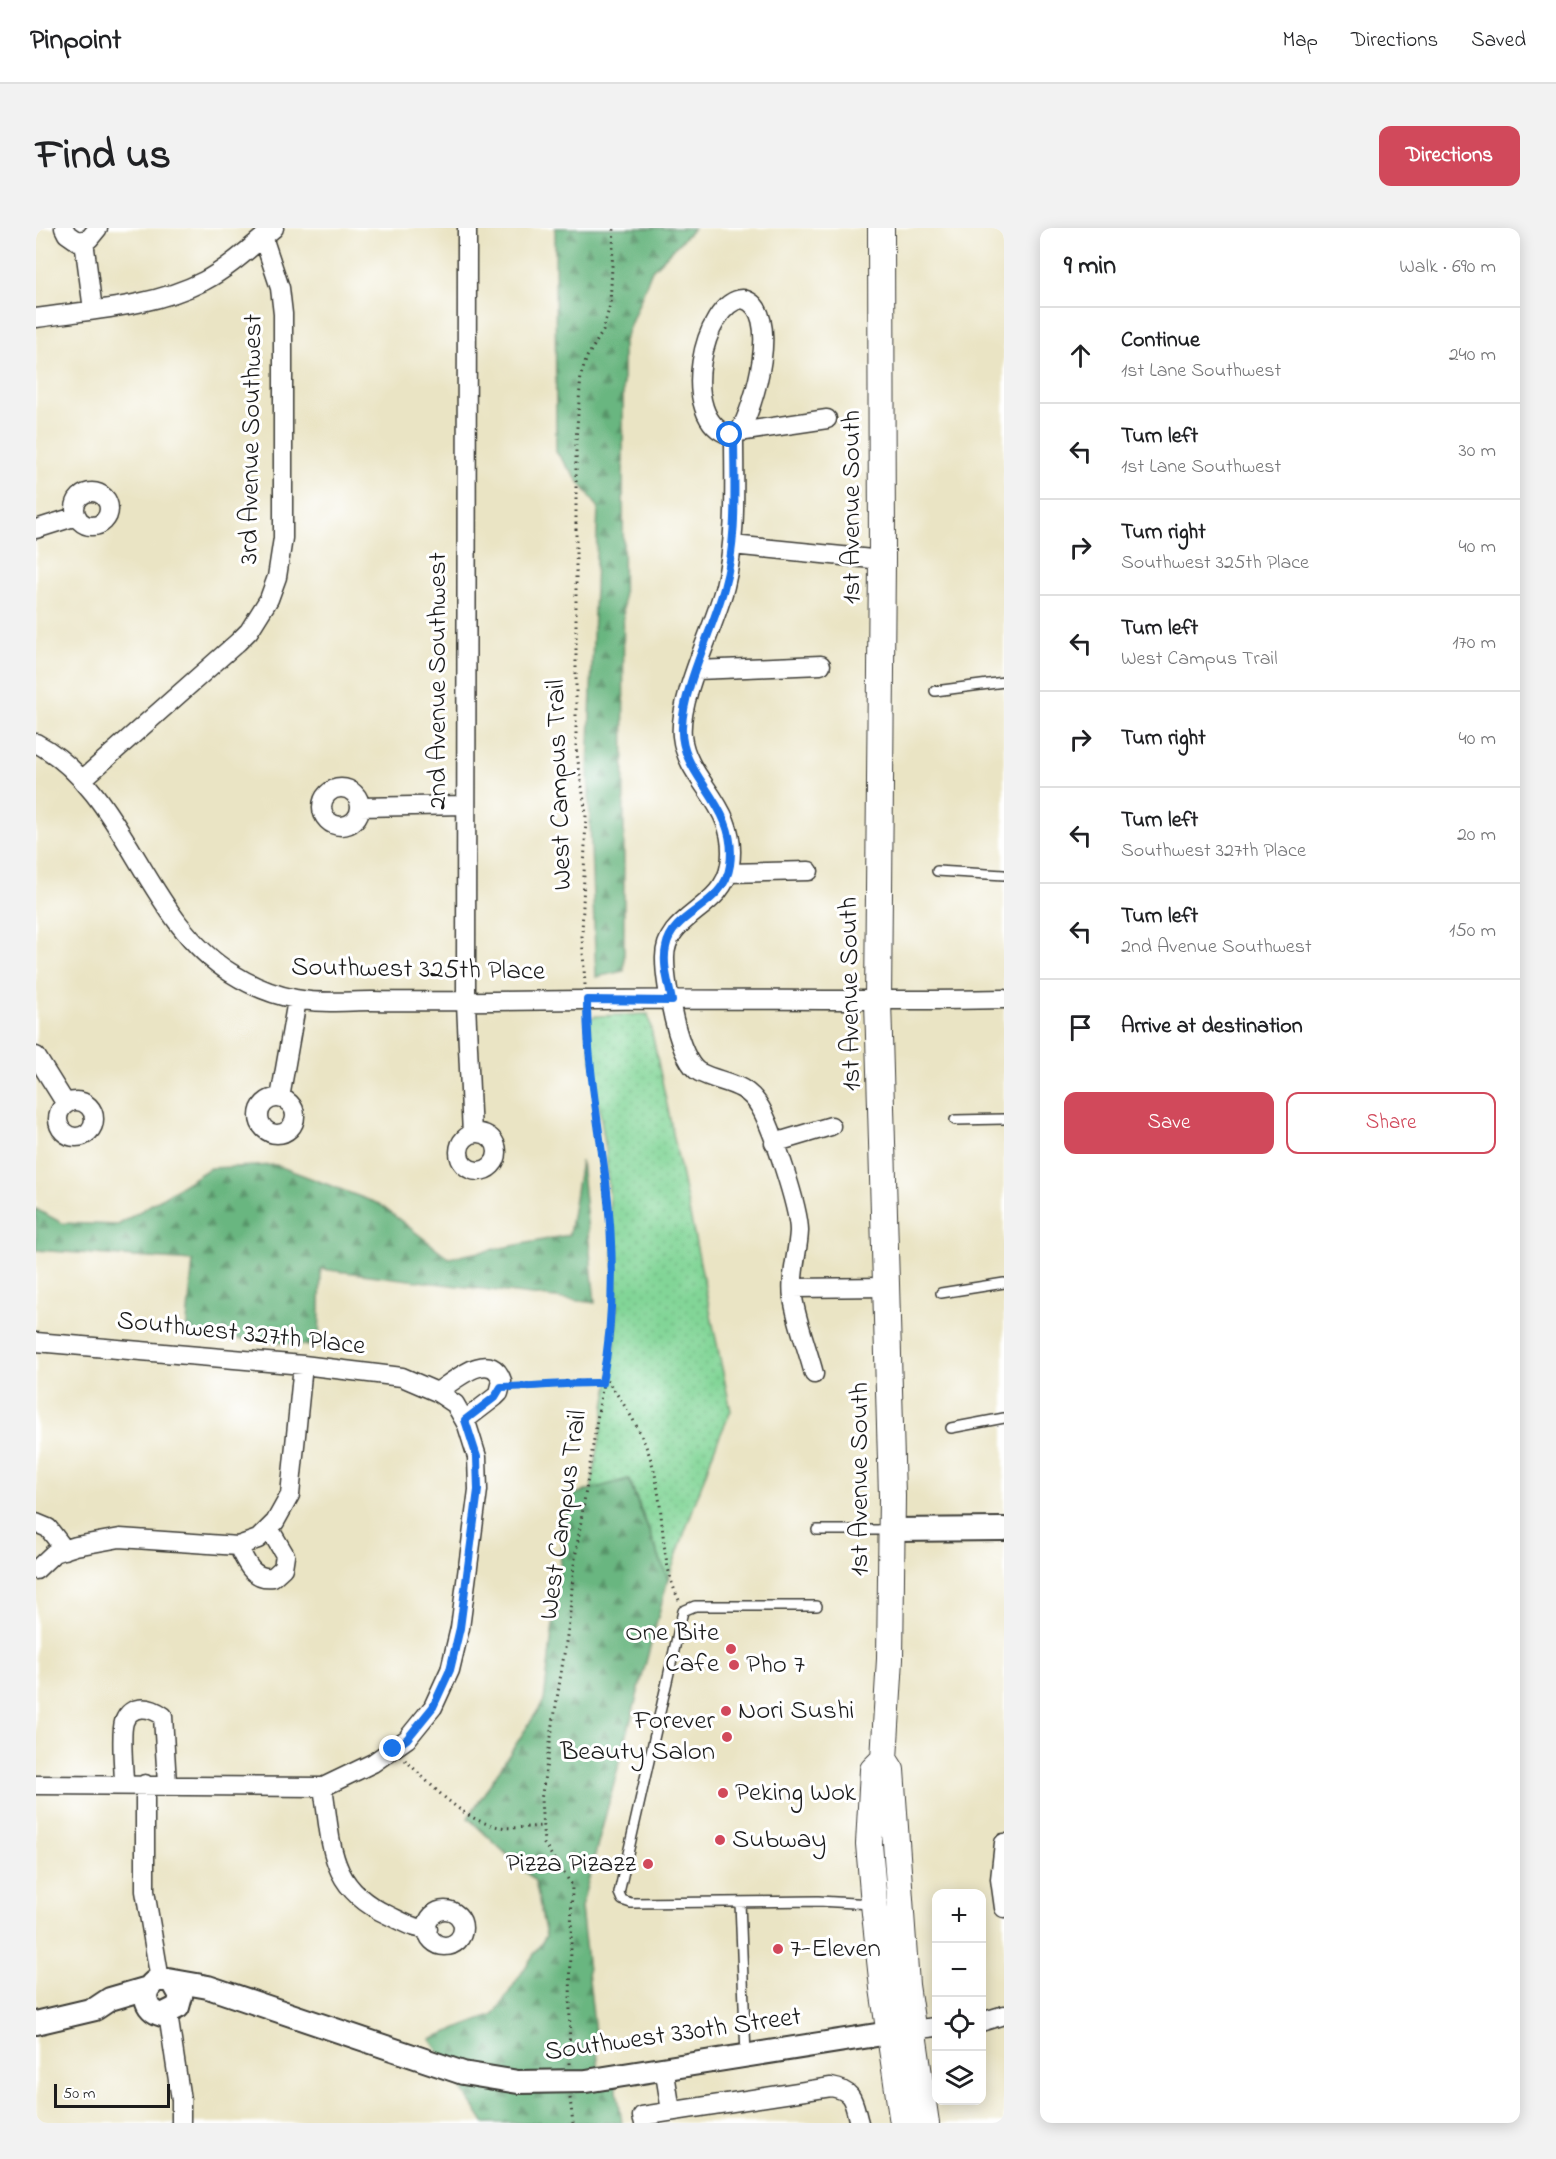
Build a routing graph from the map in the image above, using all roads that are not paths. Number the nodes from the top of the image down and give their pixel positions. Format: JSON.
{"nodes":[{"id":1,"x":64,"y":228,"type":"edge"},
{"id":2,"x":98,"y":228,"type":"edge"},
{"id":3,"x":467,"y":228,"type":"edge"},
{"id":4,"x":881,"y":228,"type":"edge"},
{"id":5,"x":269,"y":232,"type":"edge"},
{"id":6,"x":84,"y":241,"type":"junction"},
{"id":7,"x":93,"y":310,"type":"junction"},
{"id":8,"x":36,"y":318,"type":"edge"},
{"id":9,"x":827,"y":419,"type":"dead end"},
{"id":10,"x":737,"y":434,"type":"junction"},
{"id":11,"x":77,"y":516,"type":"dead end"},
{"id":12,"x":36,"y":529,"type":"edge"},
{"id":13,"x":732,"y":545,"type":"junction"},
{"id":14,"x":882,"y":560,"type":"junction"},
{"id":15,"x":821,"y":666,"type":"dead end"},
{"id":16,"x":697,"y":670,"type":"junction"},
{"id":17,"x":1004,"y":682,"type":"edge"},
{"id":18,"x":935,"y":692,"type":"dead end"},
{"id":19,"x":36,"y":743,"type":"edge"},
{"id":20,"x":83,"y":779,"type":"junction"},
{"id":21,"x":465,"y":805,"type":"junction"},
{"id":22,"x":360,"y":807,"type":"dead end"},
{"id":23,"x":809,"y":871,"type":"dead end"},
{"id":24,"x":937,"y":871,"type":"dead end"},
{"id":25,"x":728,"y":873,"type":"junction"},
{"id":26,"x":1004,"y":876,"type":"edge"},
{"id":27,"x":1004,"y":999,"type":"edge"},
{"id":28,"x":297,"y":1000,"type":"junction"},
{"id":29,"x":672,"y":1001,"type":"junction"},
{"id":30,"x":878,"y":1001,"type":"junction"},
{"id":31,"x":466,"y":1003,"type":"junction"},
{"id":32,"x":36,"y":1056,"type":"edge"},
{"id":33,"x":280,"y":1098,"type":"dead end"},
{"id":34,"x":66,"y":1104,"type":"dead end"},
{"id":35,"x":1004,"y":1119,"type":"edge"},
{"id":36,"x":955,"y":1120,"type":"dead end"},
{"id":37,"x":831,"y":1126,"type":"dead end"},
{"id":38,"x":472,"y":1134,"type":"dead end"},
{"id":39,"x":774,"y":1143,"type":"junction"},
{"id":40,"x":1004,"y":1283,"type":"edge"},
{"id":41,"x":887,"y":1287,"type":"junction"},
{"id":42,"x":793,"y":1288,"type":"junction"},
{"id":43,"x":941,"y":1293,"type":"dead end"},
{"id":44,"x":36,"y":1342,"type":"edge"},
{"id":45,"x":303,"y":1365,"type":"junction"},
{"id":46,"x":814,"y":1374,"type":"dead end"},
{"id":47,"x":437,"y":1392,"type":"junction"},
{"id":48,"x":1004,"y":1418,"type":"edge"},
{"id":49,"x":466,"y":1423,"type":"junction"},
{"id":50,"x":951,"y":1428,"type":"dead end"},
{"id":51,"x":36,"y":1523,"type":"edge"},
{"id":52,"x":269,"y":1528,"type":"junction"},
{"id":53,"x":1004,"y":1529,"type":"edge"},
{"id":54,"x":817,"y":1530,"type":"dead end"},
{"id":55,"x":891,"y":1530,"type":"junction"},
{"id":56,"x":238,"y":1546,"type":"junction"},
{"id":57,"x":66,"y":1550,"type":"junction"},
{"id":58,"x":36,"y":1570,"type":"edge"},
{"id":59,"x":817,"y":1606,"type":"dead end"},
{"id":60,"x":884,"y":1759,"type":"junction"},
{"id":61,"x":124,"y":1784,"type":"junction"},
{"id":62,"x":145,"y":1784,"type":"junction"},
{"id":63,"x":167,"y":1784,"type":"junction"},
{"id":64,"x":36,"y":1785,"type":"edge"},
{"id":65,"x":323,"y":1787,"type":"junction"},
{"id":66,"x":1004,"y":1843,"type":"edge"},
{"id":67,"x":740,"y":1902,"type":"junction"},
{"id":68,"x":874,"y":1904,"type":"junction"},
{"id":69,"x":1004,"y":1908,"type":"edge"},
{"id":70,"x":428,"y":1929,"type":"dead end"},
{"id":71,"x":163,"y":1996,"type":"junction"},
{"id":72,"x":36,"y":2023,"type":"edge"},
{"id":73,"x":932,"y":2028,"type":"edge"},
{"id":74,"x":900,"y":2032,"type":"junction"},
{"id":75,"x":746,"y":2056,"type":"junction"},
{"id":76,"x":664,"y":2067,"type":"junction"},
{"id":77,"x":671,"y":2111,"type":"junction"},
{"id":78,"x":643,"y":2119,"type":"edge"},
{"id":79,"x":182,"y":2123,"type":"edge"},
{"id":80,"x":859,"y":2123,"type":"edge"},
{"id":81,"x":903,"y":2123,"type":"edge"},
{"id":82,"x":926,"y":2123,"type":"edge"}],
"edges":[{"from":1,"to":6,"type":"street"},
{"from":2,"to":6,"type":"street"},
{"from":3,"to":21,"type":"street","name":"2nd Avenue Southwest"},
{"from":4,"to":14,"type":"main road","name":"1st Avenue South"},
{"from":5,"to":7,"type":"street"},
{"from":5,"to":20,"type":"street","name":"3rd Avenue Southwest"},
{"from":6,"to":7,"type":"street"},
{"from":7,"to":8,"type":"street"},
{"from":9,"to":10,"type":"street"},
{"from":10,"to":10,"type":"street"},
{"from":10,"to":13,"type":"street"},
{"from":11,"to":12,"type":"street"},
{"from":13,"to":14,"type":"street"},
{"from":13,"to":16,"type":"street"},
{"from":14,"to":30,"type":"main road","name":"1st Avenue South"},
{"from":15,"to":16,"type":"street"},
{"from":16,"to":25,"type":"street"},
{"from":17,"to":18,"type":"lane"},
{"from":19,"to":20,"type":"street","name":"Southwest 325th Place"},
{"from":20,"to":28,"type":"street","name":"Southwest 325th Place"},
{"from":21,"to":22,"type":"street"},
{"from":21,"to":31,"type":"street","name":"2nd Avenue Southwest"},
{"from":23,"to":25,"type":"street"},
{"from":24,"to":26,"type":"lane"},
{"from":25,"to":29,"type":"street"},
{"from":27,"to":30,"type":"street","name":"Southwest 325th Place"},
{"from":28,"to":31,"type":"street","name":"Southwest 325th Place"},
{"from":28,"to":33,"type":"street"},
{"from":29,"to":30,"type":"street","name":"Southwest 325th Place"},
{"from":29,"to":31,"type":"street","name":"Southwest 325th Place"},
{"from":29,"to":39,"type":"street"},
{"from":30,"to":41,"type":"main road","name":"1st Avenue South"},
{"from":31,"to":38,"type":"street","name":"2nd Avenue Southwest"},
{"from":32,"to":34,"type":"street"},
{"from":35,"to":36,"type":"lane"},
{"from":37,"to":39,"type":"street"},
{"from":39,"to":42,"type":"street"},
{"from":40,"to":43,"type":"lane"},
{"from":41,"to":42,"type":"street"},
{"from":41,"to":55,"type":"main road","name":"1st Avenue South"},
{"from":42,"to":46,"type":"street"},
{"from":44,"to":45,"type":"street","name":"Southwest 327th Place"},
{"from":45,"to":47,"type":"street","name":"Southwest 327th Place"},
{"from":45,"to":52,"type":"street"},
{"from":47,"to":49,"type":"street","name":"Southwest 327th Place"},
{"from":47,"to":49,"type":"street"},
{"from":48,"to":50,"type":"lane"},
{"from":49,"to":65,"type":"street"},
{"from":51,"to":57,"type":"street"},
{"from":52,"to":56,"type":"street"},
{"from":52,"to":56,"type":"street"},
{"from":53,"to":55,"type":"street"},
{"from":54,"to":55,"type":"lane"},
{"from":55,"to":60,"type":"main road","name":"1st Avenue South"},
{"from":56,"to":57,"type":"street"},
{"from":57,"to":58,"type":"street"},
{"from":59,"to":67,"type":"lane"},
{"from":60,"to":68,"type":"main road","name":"1st Avenue South"},
{"from":60,"to":74,"type":"main road","name":"1st Avenue South"},
{"from":61,"to":62,"type":"street"},
{"from":61,"to":63,"type":"street"},
{"from":61,"to":64,"type":"street"},
{"from":62,"to":63,"type":"street"},
{"from":62,"to":71,"type":"street"},
{"from":63,"to":65,"type":"street"},
{"from":65,"to":70,"type":"street"},
{"from":66,"to":69,"type":"street"},
{"from":67,"to":68,"type":"lane"},
{"from":67,"to":75,"type":"lane"},
{"from":68,"to":74,"type":"main road","name":"1st Avenue South"},
{"from":71,"to":72,"type":"street","name":"Southwest 330th Street"},
{"from":71,"to":76,"type":"street","name":"Southwest 330th Street"},
{"from":71,"to":79,"type":"street"},
{"from":73,"to":74,"type":"street"},
{"from":74,"to":75,"type":"street","name":"Southwest 330th Street"},
{"from":74,"to":81,"type":"main road","name":"1st Avenue South"},
{"from":74,"to":82,"type":"main road","name":"1st Avenue South"},
{"from":75,"to":76,"type":"street","name":"Southwest 330th Street"},
{"from":76,"to":77,"type":"street"},
{"from":77,"to":78,"type":"street"},
{"from":77,"to":80,"type":"street"}]}
